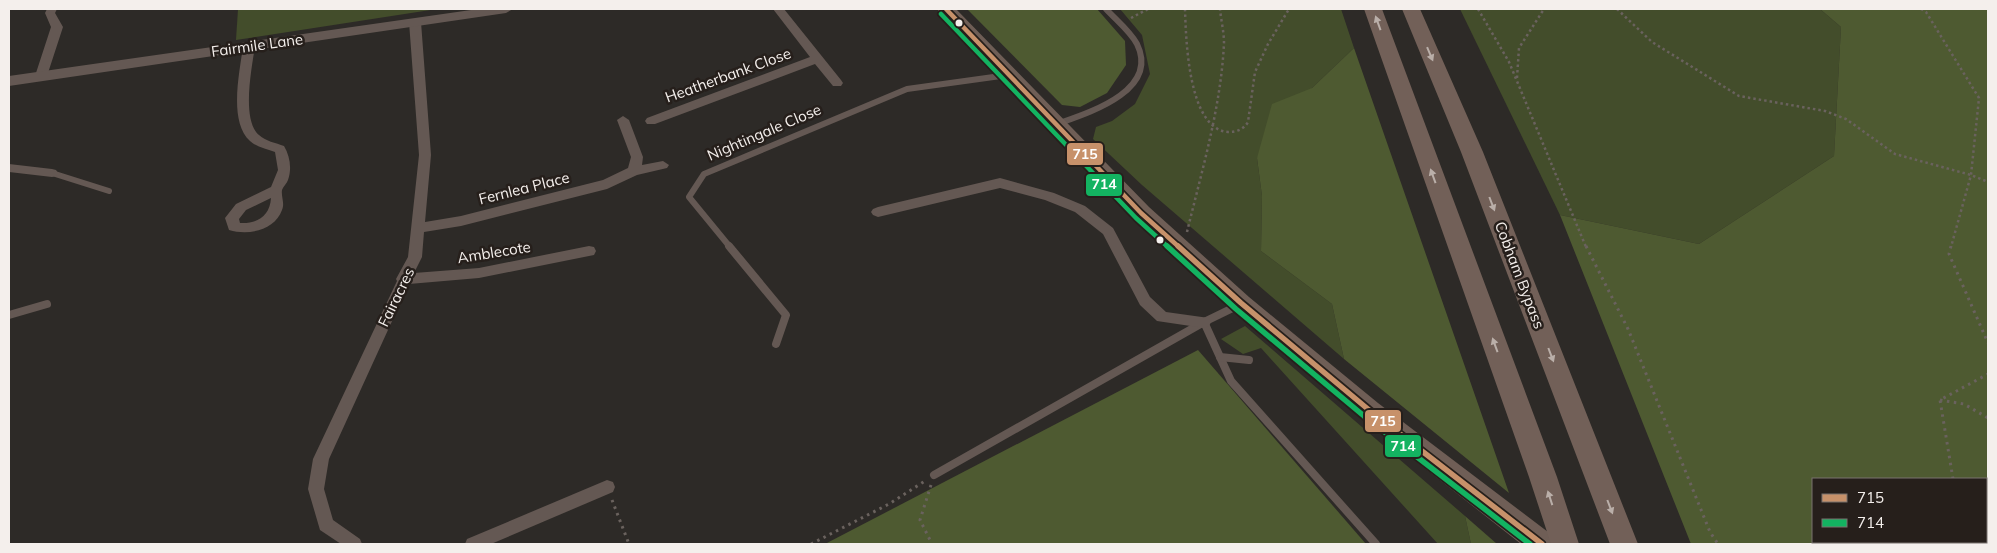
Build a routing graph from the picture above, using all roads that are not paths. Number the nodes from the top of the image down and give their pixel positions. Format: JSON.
{"nodes":[{"id":1,"x":52,"y":9,"type":"edge"},
{"id":2,"x":506,"y":9,"type":"edge"},
{"id":3,"x":778,"y":9,"type":"edge"},
{"id":4,"x":946,"y":9,"type":"edge"},
{"id":5,"x":1106,"y":9,"type":"edge"},
{"id":6,"x":1373,"y":9,"type":"edge"},
{"id":7,"x":1411,"y":9,"type":"edge"},
{"id":8,"x":415,"y":22,"type":"junction"},
{"id":9,"x":249,"y":46,"type":"junction"},
{"id":10,"x":817,"y":59,"type":"junction"},
{"id":11,"x":1009,"y":75,"type":"junction"},
{"id":12,"x":41,"y":76,"type":"junction"},
{"id":13,"x":9,"y":80,"type":"edge"},
{"id":14,"x":837,"y":83,"type":"dead end"},
{"id":15,"x":622,"y":120,"type":"dead end"},
{"id":16,"x":651,"y":121,"type":"dead end"},
{"id":17,"x":1056,"y":124,"type":"junction"},
{"id":18,"x":663,"y":165,"type":"dead end"},
{"id":19,"x":9,"y":168,"type":"edge"},
{"id":20,"x":634,"y":171,"type":"junction"},
{"id":21,"x":52,"y":173,"type":"joint"},
{"id":22,"x":276,"y":190,"type":"dead end"},
{"id":23,"x":109,"y":191,"type":"dead end"},
{"id":24,"x":878,"y":212,"type":"dead end"},
{"id":25,"x":418,"y":228,"type":"junction"},
{"id":26,"x":589,"y":251,"type":"dead end"},
{"id":27,"x":403,"y":279,"type":"junction"},
{"id":28,"x":1241,"y":303,"type":"junction"},
{"id":29,"x":47,"y":304,"type":"dead end"},
{"id":30,"x":9,"y":315,"type":"edge"},
{"id":31,"x":1204,"y":322,"type":"junction"},
{"id":32,"x":776,"y":344,"type":"dead end"},
{"id":33,"x":1220,"y":357,"type":"junction"},
{"id":34,"x":1249,"y":360,"type":"dead end"},
{"id":35,"x":934,"y":475,"type":"road end"},
{"id":36,"x":608,"y":487,"type":"road end"},
{"id":37,"x":354,"y":544,"type":"edge"},
{"id":38,"x":473,"y":544,"type":"edge"},
{"id":39,"x":1376,"y":544,"type":"edge"},
{"id":40,"x":1542,"y":544,"type":"edge"},
{"id":41,"x":1566,"y":544,"type":"edge"},
{"id":42,"x":1624,"y":544,"type":"edge"}],
"edges":[{"from":1,"to":12,"type":"street"},
{"from":2,"to":8,"type":"street","name":"Fairmile Lane"},
{"from":3,"to":10,"type":"street"},
{"from":4,"to":11,"type":"main road"},
{"from":5,"to":17,"type":"lane"},
{"from":41,"to":6,"type":"highway","one_way":true},
{"from":7,"to":42,"type":"highway","name":"Cobham Bypass","one_way":true},
{"from":8,"to":9,"type":"street","name":"Fairmile Lane"},
{"from":8,"to":25,"type":"street","name":"Fairacres"},
{"from":9,"to":12,"type":"street","name":"Fairmile Lane"},
{"from":9,"to":22,"type":"street"},
{"from":10,"to":14,"type":"street"},
{"from":10,"to":16,"type":"street","name":"Heatherbank Close"},
{"from":11,"to":17,"type":"main road"},
{"from":11,"to":32,"type":"lane","name":"Nightingale Close"},
{"from":12,"to":13,"type":"street","name":"Fairmile Lane"},
{"from":15,"to":20,"type":"street"},
{"from":17,"to":28,"type":"main road"},
{"from":18,"to":20,"type":"street","name":"Fernlea Place"},
{"from":19,"to":21,"type":"street"},
{"from":20,"to":25,"type":"street","name":"Fernlea Place"},
{"from":21,"to":23,"type":"lane"},
{"from":24,"to":31,"type":"street"},
{"from":25,"to":27,"type":"street","name":"Fairacres"},
{"from":26,"to":27,"type":"street","name":"Amblecote"},
{"from":27,"to":37,"type":"street","name":"Fairacres"},
{"from":28,"to":31,"type":"lane"},
{"from":28,"to":40,"type":"main road"},
{"from":29,"to":30,"type":"lane"},
{"from":31,"to":33,"type":"lane"},
{"from":31,"to":35,"type":"lane"},
{"from":33,"to":34,"type":"lane"},
{"from":33,"to":39,"type":"lane"},
{"from":36,"to":38,"type":"street"}]}
